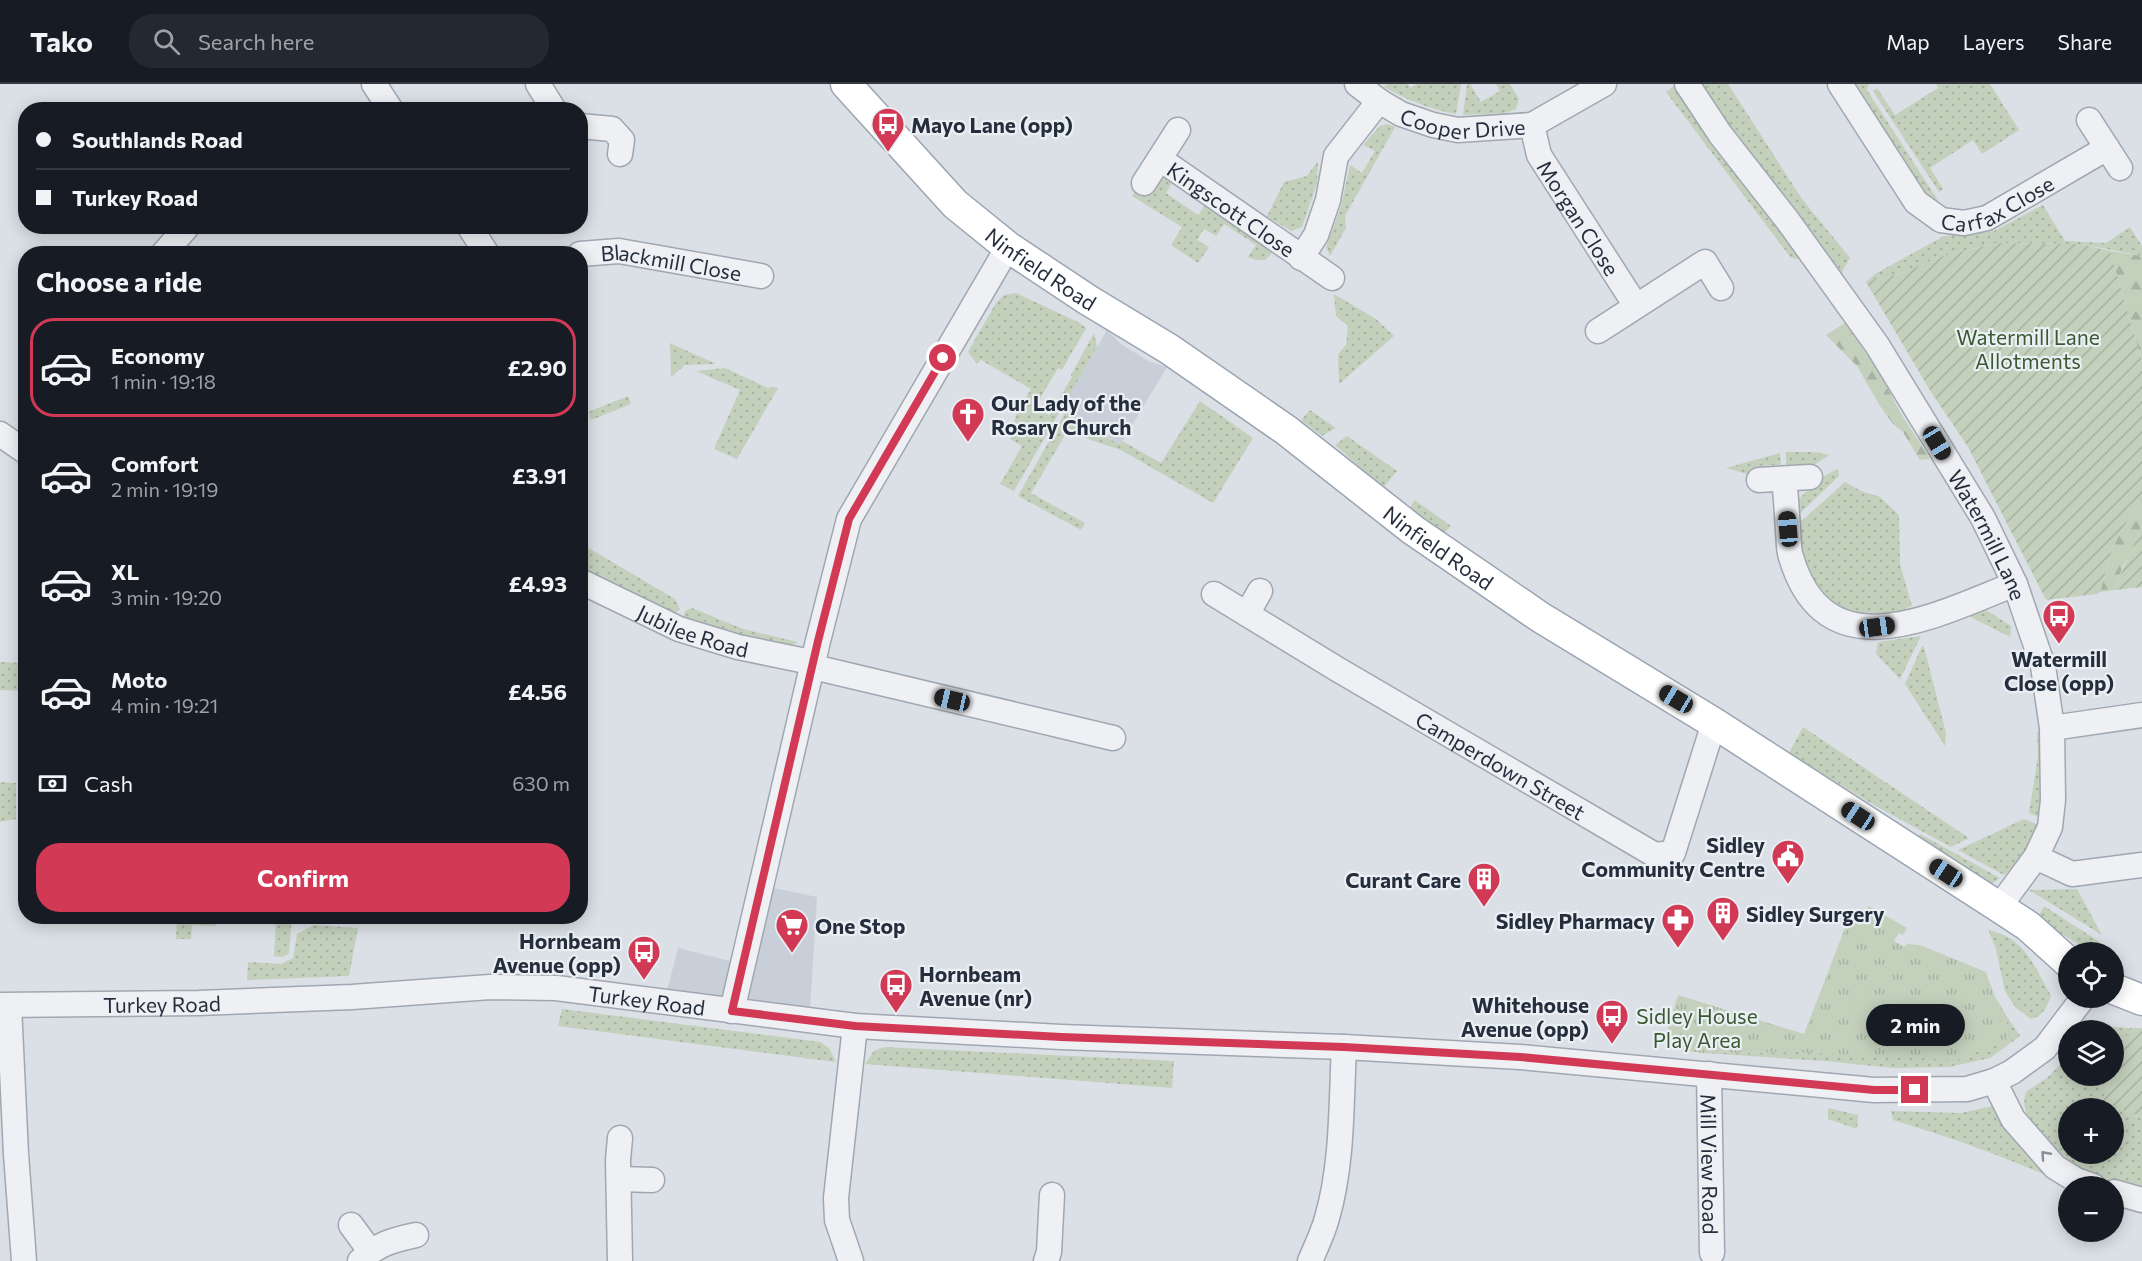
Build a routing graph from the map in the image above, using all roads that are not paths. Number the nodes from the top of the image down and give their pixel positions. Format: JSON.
{"nodes":[{"id":1,"x":374,"y":84,"type":"edge"},
{"id":2,"x":538,"y":84,"type":"edge"},
{"id":3,"x":846,"y":84,"type":"edge"},
{"id":4,"x":1357,"y":84,"type":"edge"},
{"id":5,"x":1604,"y":84,"type":"edge"},
{"id":6,"x":1687,"y":84,"type":"edge"},
{"id":7,"x":1840,"y":84,"type":"edge"},
{"id":8,"x":1379,"y":101,"type":"junction"},
{"id":9,"x":386,"y":102,"type":"edge"},
{"id":10,"x":549,"y":102,"type":"edge"},
{"id":11,"x":2089,"y":120,"type":"dead end"},
{"id":12,"x":1532,"y":125,"type":"junction"},
{"id":13,"x":588,"y":127,"type":"edge"},
{"id":14,"x":1178,"y":130,"type":"dead end"},
{"id":15,"x":620,"y":154,"type":"dead end"},
{"id":16,"x":1160,"y":159,"type":"junction"},
{"id":17,"x":1144,"y":183,"type":"dead end"},
{"id":18,"x":1008,"y":247,"type":"junction"},
{"id":19,"x":588,"y":253,"type":"edge"},
{"id":20,"x":1301,"y":258,"type":"junction"},
{"id":21,"x":761,"y":276,"type":"dead end"},
{"id":22,"x":1332,"y":278,"type":"dead end"},
{"id":23,"x":1721,"y":288,"type":"dead end"},
{"id":24,"x":1636,"y":306,"type":"junction"},
{"id":25,"x":1598,"y":331,"type":"dead end"},
{"id":26,"x":1810,"y":477,"type":"dead end"},
{"id":27,"x":1784,"y":479,"type":"junction"},
{"id":28,"x":1759,"y":480,"type":"dead end"},
{"id":29,"x":2015,"y":584,"type":"junction"},
{"id":30,"x":588,"y":585,"type":"edge"},
{"id":31,"x":1260,"y":591,"type":"dead end"},
{"id":32,"x":1214,"y":594,"type":"dead end"},
{"id":33,"x":1247,"y":614,"type":"junction"},
{"id":34,"x":812,"y":664,"type":"junction"},
{"id":35,"x":2142,"y":715,"type":"edge"},
{"id":36,"x":1714,"y":723,"type":"junction"},
{"id":37,"x":2052,"y":728,"type":"junction"},
{"id":38,"x":1113,"y":738,"type":"dead end"},
{"id":39,"x":2036,"y":857,"type":"junction"},
{"id":40,"x":2142,"y":864,"type":"edge"},
{"id":41,"x":1999,"y":907,"type":"junction"},
{"id":42,"x":2058,"y":953,"type":"edge"},
{"id":43,"x":2124,"y":993,"type":"edge"},
{"id":44,"x":2142,"y":1000,"type":"edge"},
{"id":45,"x":4,"y":1005,"type":"edge"},
{"id":46,"x":2075,"y":1008,"type":"edge"},
{"id":47,"x":732,"y":1011,"type":"junction"},
{"id":48,"x":855,"y":1026,"type":"junction"},
{"id":49,"x":1344,"y":1047,"type":"junction"},
{"id":50,"x":1708,"y":1074,"type":"junction"},
{"id":51,"x":1994,"y":1081,"type":"junction"},
{"id":52,"x":620,"y":1138,"type":"dead end"},
{"id":53,"x":2070,"y":1176,"type":"edge"},
{"id":54,"x":619,"y":1179,"type":"junction"},
{"id":55,"x":652,"y":1180,"type":"dead end"},
{"id":56,"x":1052,"y":1195,"type":"dead end"},
{"id":57,"x":2124,"y":1195,"type":"edge"},
{"id":58,"x":2142,"y":1200,"type":"edge"},
{"id":59,"x":351,"y":1225,"type":"dead end"},
{"id":60,"x":416,"y":1235,"type":"dead end"},
{"id":61,"x":1712,"y":1253,"type":"dead end"},
{"id":62,"x":365,"y":1256,"type":"edge"},
{"id":63,"x":24,"y":1261,"type":"edge"},
{"id":64,"x":620,"y":1261,"type":"edge"},
{"id":65,"x":851,"y":1261,"type":"edge"},
{"id":66,"x":1046,"y":1261,"type":"edge"},
{"id":67,"x":1310,"y":1261,"type":"edge"}],
"edges":[{"from":1,"to":9,"type":"street"},
{"from":2,"to":10,"type":"street"},
{"from":3,"to":18,"type":"main road","name":"Ninfield Road"},
{"from":4,"to":8,"type":"street","name":"Cooper Drive"},
{"from":5,"to":12,"type":"street","name":"Cooper Drive"},
{"from":6,"to":29,"type":"street","name":"Watermill Lane"},
{"from":7,"to":11,"type":"street","name":"Carfax Close"},
{"from":8,"to":12,"type":"street","name":"Cooper Drive"},
{"from":8,"to":20,"type":"street","name":"Kingscott Close"},
{"from":12,"to":24,"type":"street","name":"Morgan Close"},
{"from":13,"to":15,"type":"street"},
{"from":14,"to":16,"type":"street","name":"Kingscott Close"},
{"from":16,"to":17,"type":"street","name":"Kingscott Close"},
{"from":16,"to":20,"type":"street","name":"Kingscott Close"},
{"from":18,"to":34,"type":"street"},
{"from":18,"to":36,"type":"main road","name":"Ninfield Road"},
{"from":19,"to":21,"type":"street","name":"Blackmill Close"},
{"from":20,"to":22,"type":"street","name":"Kingscott Close"},
{"from":23,"to":24,"type":"street"},
{"from":24,"to":25,"type":"street"},
{"from":26,"to":27,"type":"street"},
{"from":27,"to":28,"type":"street"},
{"from":27,"to":29,"type":"street"},
{"from":29,"to":37,"type":"street","name":"Watermill Lane"},
{"from":30,"to":34,"type":"street","name":"Jubilee Road"},
{"from":31,"to":33,"type":"street"},
{"from":32,"to":33,"type":"street","name":"Camperdown Street"},
{"from":33,"to":36,"type":"street","name":"Camperdown Street"},
{"from":34,"to":38,"type":"street","name":"Jubilee Road"},
{"from":34,"to":47,"type":"street"},
{"from":35,"to":37,"type":"street"},
{"from":36,"to":41,"type":"main road","name":"Ninfield Road"},
{"from":37,"to":39,"type":"street","name":"Watermill Lane"},
{"from":39,"to":40,"type":"street"},
{"from":39,"to":41,"type":"street","name":"Watermill Lane"},
{"from":41,"to":42,"type":"main road","name":"Ninfield Road"},
{"from":43,"to":44,"type":"main road"},
{"from":45,"to":47,"type":"street","name":"Turkey Road"},
{"from":45,"to":63,"type":"street"},
{"from":46,"to":51,"type":"street","name":"Turkey Road"},
{"from":47,"to":48,"type":"street","name":"Turkey Road"},
{"from":48,"to":49,"type":"street","name":"Turkey Road"},
{"from":48,"to":65,"type":"street"},
{"from":49,"to":50,"type":"street","name":"Turkey Road"},
{"from":49,"to":67,"type":"street"},
{"from":50,"to":51,"type":"street","name":"Turkey Road"},
{"from":50,"to":61,"type":"street","name":"Mill View Road"},
{"from":53,"to":51,"type":"street","one_way":true},
{"from":52,"to":54,"type":"street"},
{"from":54,"to":55,"type":"street"},
{"from":54,"to":64,"type":"street"},
{"from":56,"to":66,"type":"street"},
{"from":57,"to":58,"type":"street"},
{"from":59,"to":62,"type":"street"},
{"from":60,"to":62,"type":"street"}]}
